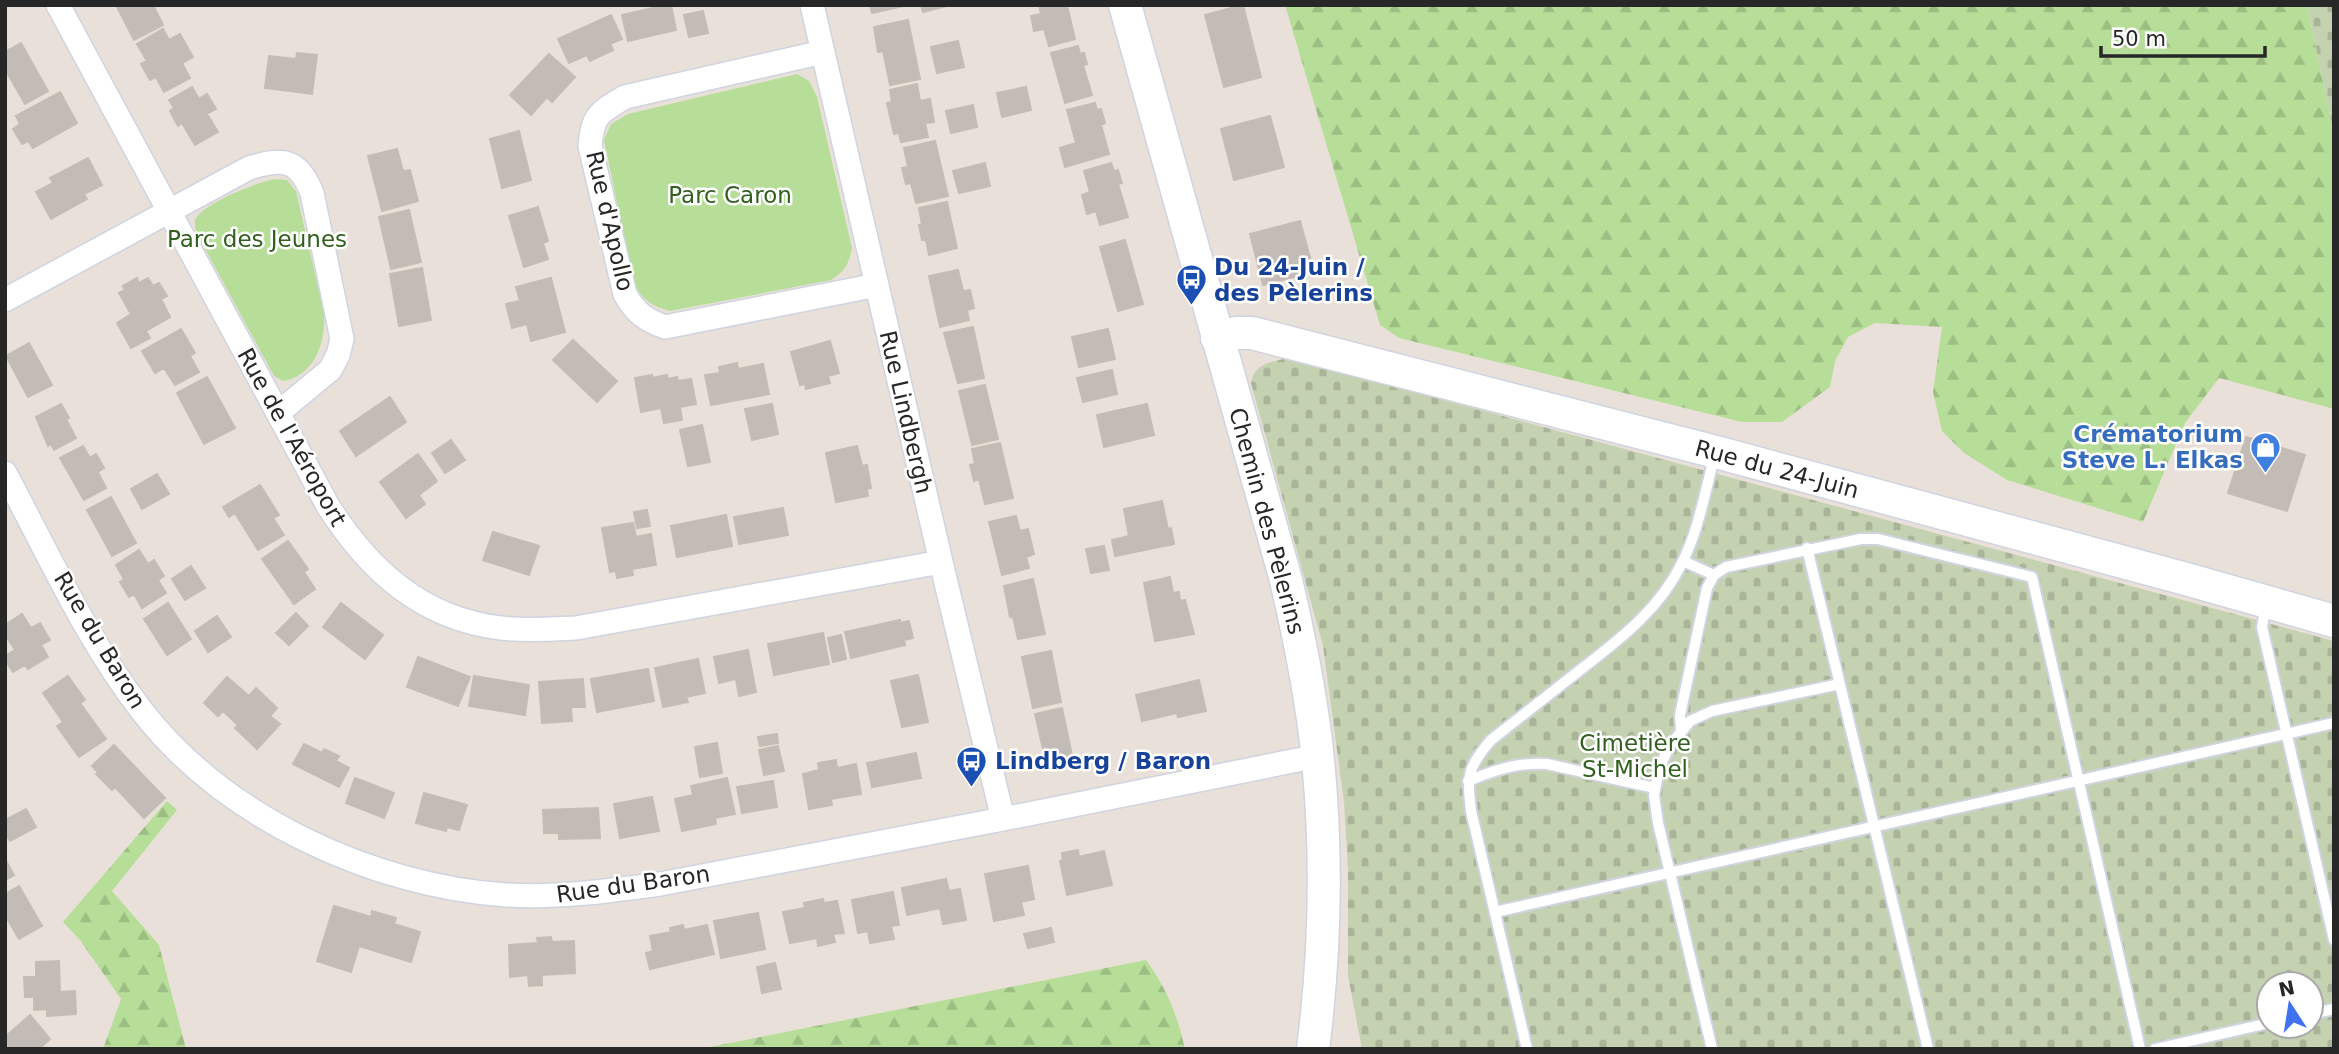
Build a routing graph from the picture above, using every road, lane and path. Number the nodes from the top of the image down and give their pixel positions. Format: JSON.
{"nodes":[{"id":1,"x":58,"y":5,"type":"edge"},
{"id":2,"x":812,"y":5,"type":"edge"},
{"id":3,"x":1125,"y":5,"type":"edge"},
{"id":4,"x":823,"y":52,"type":"junction"},
{"id":5,"x":168,"y":210,"type":"junction"},
{"id":6,"x":877,"y":285,"type":"junction"},
{"id":7,"x":5,"y":300,"type":"edge"},
{"id":8,"x":1217,"y":338,"type":"junction"},
{"id":9,"x":278,"y":413,"type":"junction"},
{"id":10,"x":1716,"y":452,"type":"junction"},
{"id":11,"x":5,"y":472,"type":"edge"},
{"id":12,"x":1807,"y":548,"type":"junction"},
{"id":13,"x":1683,"y":561,"type":"junction"},
{"id":14,"x":941,"y":562,"type":"junction"},
{"id":15,"x":1714,"y":575,"type":"junction"},
{"id":16,"x":2266,"y":601,"type":"junction"},
{"id":17,"x":2334,"y":621,"type":"edge"},
{"id":18,"x":1840,"y":684,"type":"junction"},
{"id":19,"x":2334,"y":723,"type":"edge"},
{"id":20,"x":1681,"y":731,"type":"junction"},
{"id":21,"x":2286,"y":734,"type":"junction"},
{"id":22,"x":1318,"y":756,"type":"junction"},
{"id":23,"x":1468,"y":781,"type":"junction"},
{"id":24,"x":2078,"y":781,"type":"junction"},
{"id":25,"x":1655,"y":788,"type":"junction"},
{"id":26,"x":1003,"y":819,"type":"junction"},
{"id":27,"x":1875,"y":827,"type":"junction"},
{"id":28,"x":1670,"y":873,"type":"junction"},
{"id":29,"x":1495,"y":912,"type":"junction"},
{"id":30,"x":2334,"y":940,"type":"edge"},
{"id":31,"x":2255,"y":1026,"type":"edge"},
{"id":32,"x":1313,"y":1049,"type":"edge"},
{"id":33,"x":1527,"y":1049,"type":"edge"},
{"id":34,"x":1712,"y":1049,"type":"edge"},
{"id":35,"x":1928,"y":1049,"type":"edge"},
{"id":36,"x":2140,"y":1049,"type":"edge"},
{"id":37,"x":2155,"y":1049,"type":"edge"}],
"edges":[{"from":1,"to":5,"type":"street","name":"Rue de l'Aéroport"},
{"from":2,"to":4,"type":"street","name":"Rue Lindbergh"},
{"from":3,"to":8,"type":"street","name":"Chemin des Pèlerins"},
{"from":4,"to":6,"type":"street","name":"Rue Lindbergh"},
{"from":4,"to":6,"type":"street","name":"Rue d'Apollo"},
{"from":5,"to":7,"type":"street"},
{"from":5,"to":9,"type":"street","name":"Rue de l'Aéroport"},
{"from":5,"to":9,"type":"street"},
{"from":6,"to":14,"type":"street","name":"Rue Lindbergh"},
{"from":8,"to":10,"type":"street","name":"Rue du 24-Juin"},
{"from":8,"to":22,"type":"street","name":"Chemin des Pèlerins"},
{"from":9,"to":14,"type":"street","name":"Rue de l'Aéroport"},
{"from":10,"to":13,"type":"lane"},
{"from":10,"to":16,"type":"street","name":"Rue du 24-Juin"},
{"from":11,"to":26,"type":"street","name":"Rue du Baron"},
{"from":12,"to":15,"type":"lane"},
{"from":12,"to":18,"type":"lane"},
{"from":12,"to":24,"type":"lane"},
{"from":13,"to":15,"type":"lane"},
{"from":13,"to":23,"type":"lane"},
{"from":14,"to":26,"type":"street","name":"Rue Lindbergh"},
{"from":15,"to":20,"type":"lane"},
{"from":16,"to":17,"type":"street","name":"Rue du 24-Juin"},
{"from":16,"to":21,"type":"lane"},
{"from":18,"to":20,"type":"lane"},
{"from":18,"to":27,"type":"lane"},
{"from":19,"to":21,"type":"lane"},
{"from":20,"to":25,"type":"lane"},
{"from":21,"to":24,"type":"lane"},
{"from":21,"to":30,"type":"lane"},
{"from":22,"to":26,"type":"street","name":"Rue du Baron"},
{"from":22,"to":32,"type":"street","name":"Chemin des Pèlerins"},
{"from":23,"to":25,"type":"lane"},
{"from":23,"to":29,"type":"lane"},
{"from":24,"to":27,"type":"lane"},
{"from":24,"to":36,"type":"lane"},
{"from":25,"to":28,"type":"lane"},
{"from":27,"to":28,"type":"lane"},
{"from":27,"to":35,"type":"lane"},
{"from":28,"to":29,"type":"lane"},
{"from":28,"to":34,"type":"lane"},
{"from":29,"to":33,"type":"lane"},
{"from":31,"to":37,"type":"lane"}]}
